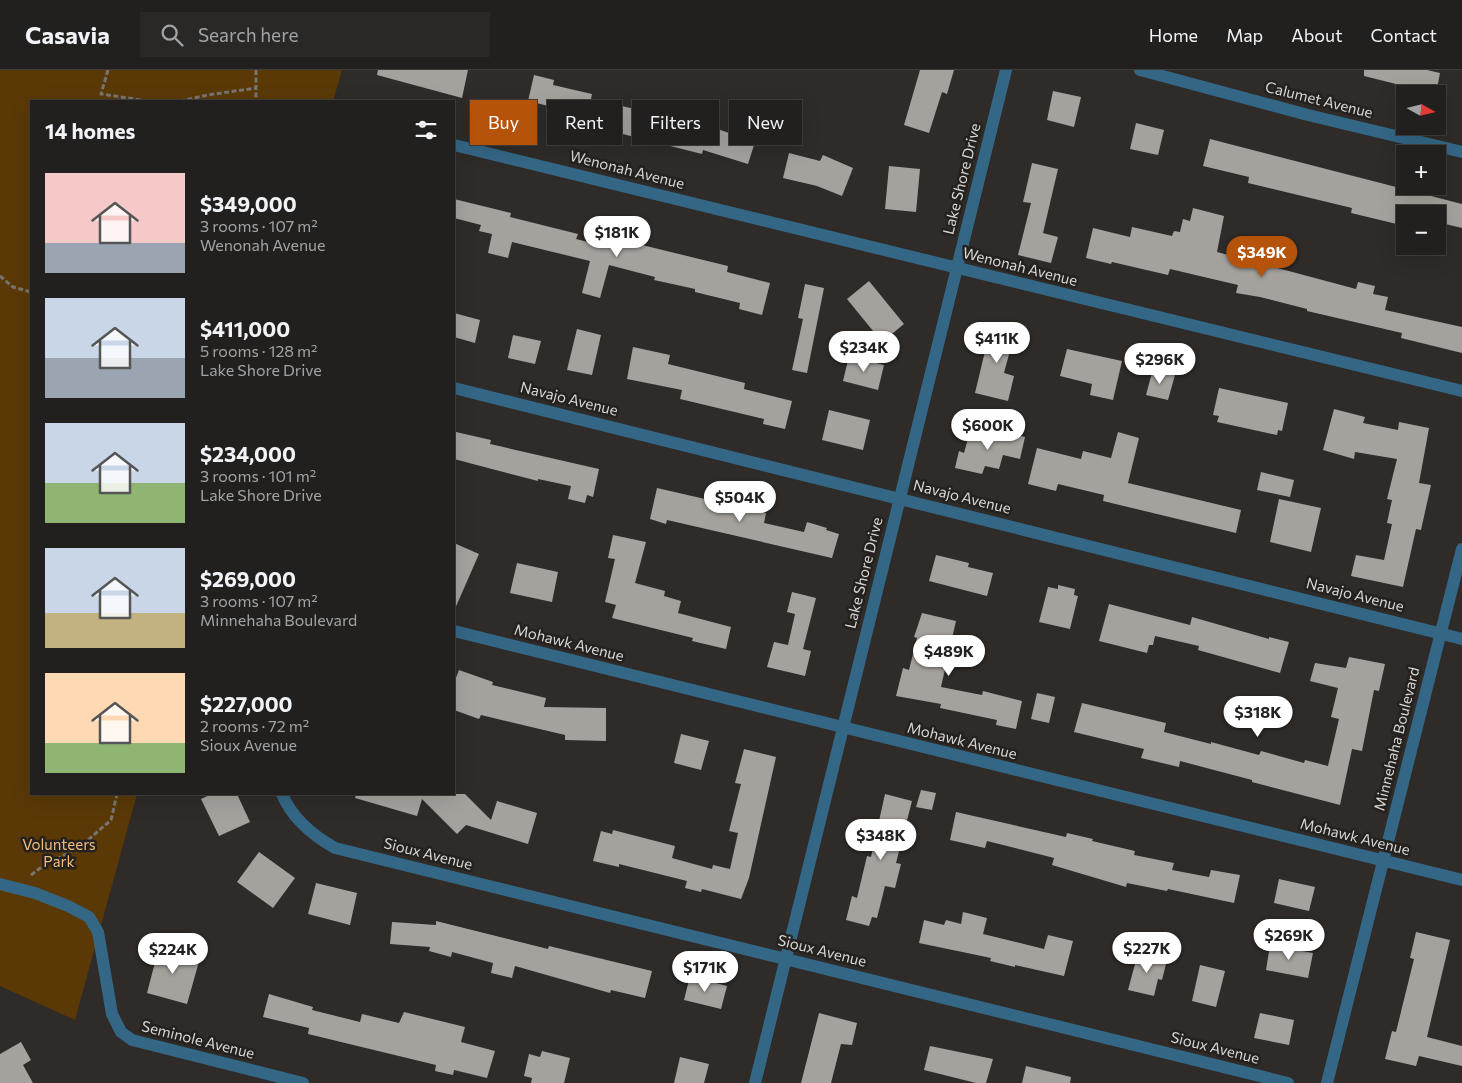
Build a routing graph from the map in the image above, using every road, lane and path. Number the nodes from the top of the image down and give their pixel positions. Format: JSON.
{"nodes":[{"id":1,"x":108,"y":70,"type":"edge"},
{"id":2,"x":256,"y":70,"type":"edge"},
{"id":3,"x":1006,"y":70,"type":"edge"},
{"id":4,"x":1140,"y":70,"type":"edge"},
{"id":5,"x":256,"y":88,"type":"junction"},
{"id":6,"x":141,"y":100,"type":"edge"},
{"id":7,"x":185,"y":100,"type":"edge"},
{"id":8,"x":256,"y":100,"type":"edge"},
{"id":9,"x":455,"y":145,"type":"edge"},
{"id":10,"x":1462,"y":152,"type":"edge"},
{"id":11,"x":956,"y":268,"type":"junction"},
{"id":12,"x":0,"y":276,"type":"edge"},
{"id":13,"x":30,"y":292,"type":"edge"},
{"id":14,"x":455,"y":388,"type":"edge"},
{"id":15,"x":1462,"y":391,"type":"edge"},
{"id":16,"x":900,"y":498,"type":"junction"},
{"id":17,"x":1462,"y":549,"type":"edge"},
{"id":18,"x":455,"y":631,"type":"edge"},
{"id":19,"x":1440,"y":634,"type":"junction"},
{"id":20,"x":1462,"y":639,"type":"edge"},
{"id":21,"x":843,"y":729,"type":"junction"},
{"id":22,"x":117,"y":795,"type":"edge"},
{"id":23,"x":283,"y":795,"type":"edge"},
{"id":24,"x":1383,"y":860,"type":"junction"},
{"id":25,"x":1462,"y":880,"type":"edge"},
{"id":26,"x":0,"y":884,"type":"edge"},
{"id":27,"x":15,"y":888,"type":"junction"},
{"id":28,"x":786,"y":959,"type":"junction"},
{"id":29,"x":304,"y":1083,"type":"edge"},
{"id":30,"x":755,"y":1083,"type":"edge"},
{"id":31,"x":1288,"y":1083,"type":"edge"},
{"id":32,"x":1327,"y":1083,"type":"edge"}],
"edges":[{"from":1,"to":6,"type":"path"},
{"from":2,"to":5,"type":"path"},
{"from":3,"to":11,"type":"street","name":"Lake Shore Drive"},
{"from":4,"to":10,"type":"street","name":"Calumet Avenue"},
{"from":5,"to":7,"type":"path"},
{"from":5,"to":8,"type":"path"},
{"from":9,"to":11,"type":"street","name":"Wenonah Avenue"},
{"from":11,"to":15,"type":"street","name":"Wenonah Avenue"},
{"from":11,"to":16,"type":"street","name":"Lake Shore Drive"},
{"from":12,"to":13,"type":"path"},
{"from":14,"to":16,"type":"street","name":"Navajo Avenue"},
{"from":16,"to":19,"type":"street","name":"Navajo Avenue"},
{"from":16,"to":21,"type":"street","name":"Lake Shore Drive"},
{"from":17,"to":19,"type":"street","name":"Minnehaha Boulevard"},
{"from":18,"to":21,"type":"street","name":"Mohawk Avenue"},
{"from":19,"to":20,"type":"street","name":"Navajo Avenue"},
{"from":19,"to":24,"type":"street","name":"Minnehaha Boulevard"},
{"from":21,"to":24,"type":"street","name":"Mohawk Avenue"},
{"from":21,"to":28,"type":"street","name":"Lake Shore Drive"},
{"from":22,"to":27,"type":"path"},
{"from":23,"to":28,"type":"street","name":"Sioux Avenue"},
{"from":24,"to":25,"type":"street","name":"Mohawk Avenue"},
{"from":24,"to":32,"type":"street","name":"Minnehaha Boulevard"},
{"from":26,"to":27,"type":"street","name":"Seminole Avenue"},
{"from":27,"to":29,"type":"street","name":"Seminole Avenue"},
{"from":28,"to":30,"type":"street","name":"Lake Shore Drive"},
{"from":28,"to":31,"type":"street","name":"Sioux Avenue"}]}
